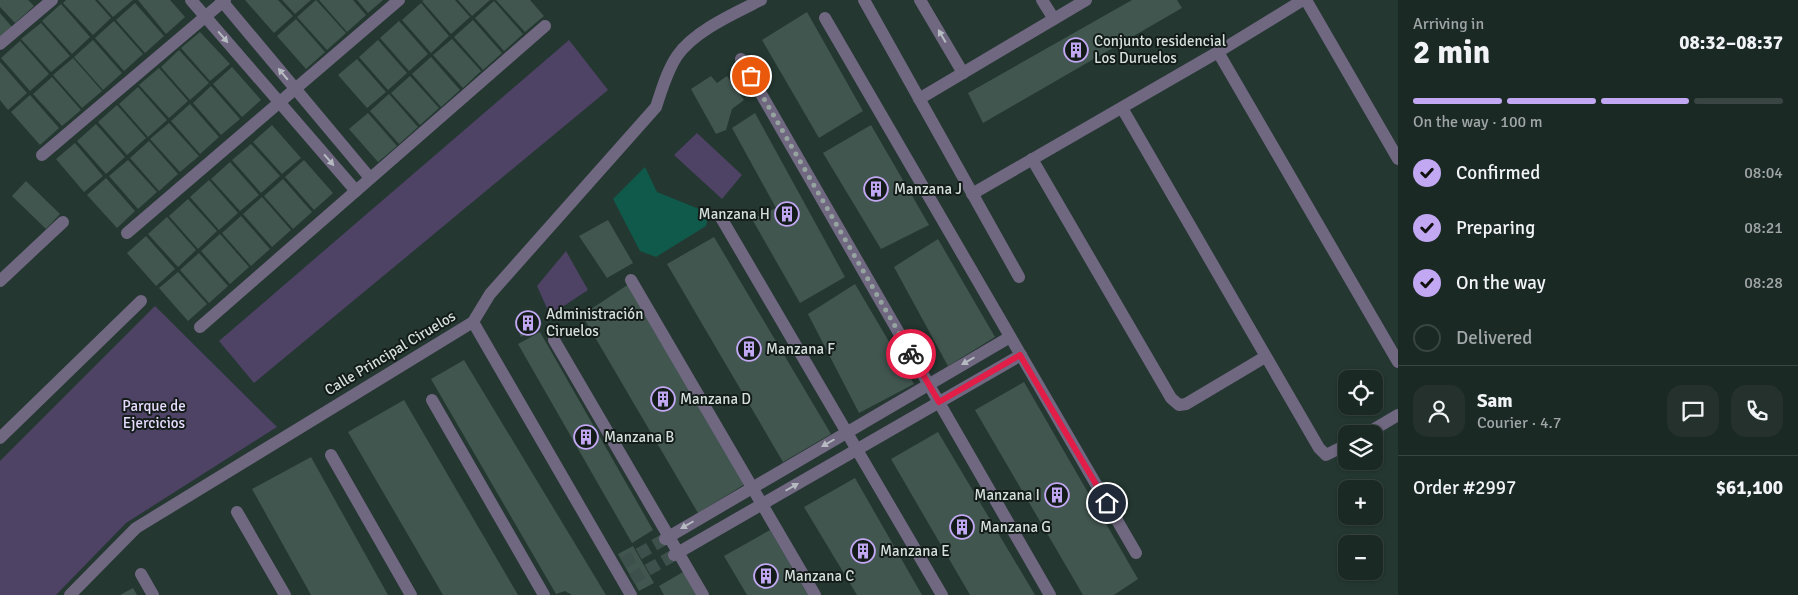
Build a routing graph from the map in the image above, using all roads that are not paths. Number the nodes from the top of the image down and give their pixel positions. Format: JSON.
{"nodes":[{"id":1,"x":52,"y":0,"type":"edge"},
{"id":2,"x":191,"y":0,"type":"edge"},
{"id":3,"x":399,"y":0,"type":"edge"},
{"id":4,"x":761,"y":0,"type":"edge"},
{"id":5,"x":864,"y":0,"type":"edge"},
{"id":6,"x":920,"y":0,"type":"edge"},
{"id":7,"x":1042,"y":0,"type":"edge"},
{"id":8,"x":1086,"y":0,"type":"edge"},
{"id":9,"x":1305,"y":0,"type":"edge"},
{"id":10,"x":223,"y":1,"type":"edge"},
{"id":11,"x":205,"y":16,"type":"junction"},
{"id":12,"x":825,"y":18,"type":"dead end"},
{"id":13,"x":1054,"y":20,"type":"junction"},
{"id":14,"x":545,"y":26,"type":"dead end"},
{"id":15,"x":0,"y":44,"type":"edge"},
{"id":16,"x":1218,"y":52,"type":"junction"},
{"id":17,"x":741,"y":59,"type":"dead end"},
{"id":18,"x":963,"y":73,"type":"junction"},
{"id":19,"x":295,"y":89,"type":"junction"},
{"id":20,"x":919,"y":98,"type":"junction"},
{"id":21,"x":279,"y":103,"type":"junction"},
{"id":22,"x":1122,"y":108,"type":"junction"},
{"id":23,"x":42,"y":155,"type":"dead end"},
{"id":24,"x":1032,"y":159,"type":"junction"},
{"id":25,"x":1398,"y":159,"type":"edge"},
{"id":26,"x":370,"y":178,"type":"junction"},
{"id":27,"x":356,"y":191,"type":"junction"},
{"id":28,"x":972,"y":194,"type":"junction"},
{"id":29,"x":720,"y":216,"type":"dead end"},
{"id":30,"x":63,"y":222,"type":"dead end"},
{"id":31,"x":127,"y":233,"type":"dead end"},
{"id":32,"x":1019,"y":277,"type":"dead end"},
{"id":33,"x":631,"y":280,"type":"dead end"},
{"id":34,"x":0,"y":281,"type":"edge"},
{"id":35,"x":141,"y":301,"type":"dead end"},
{"id":36,"x":473,"y":322,"type":"junction"},
{"id":37,"x":200,"y":327,"type":"dead end"},
{"id":38,"x":1010,"y":337,"type":"junction"},
{"id":39,"x":554,"y":340,"type":"dead end"},
{"id":40,"x":1020,"y":355,"type":"junction"},
{"id":41,"x":1265,"y":357,"type":"junction"},
{"id":42,"x":1398,"y":362,"type":"edge"},
{"id":43,"x":929,"y":384,"type":"junction"},
{"id":44,"x":432,"y":400,"type":"dead end"},
{"id":45,"x":939,"y":402,"type":"junction"},
{"id":46,"x":1398,"y":415,"type":"edge"},
{"id":47,"x":1381,"y":425,"type":"edge"},
{"id":48,"x":847,"y":432,"type":"junction"},
{"id":49,"x":0,"y":438,"type":"edge"},
{"id":50,"x":857,"y":449,"type":"junction"},
{"id":51,"x":1338,"y":449,"type":"edge"},
{"id":52,"x":331,"y":455,"type":"dead end"},
{"id":53,"x":752,"y":488,"type":"junction"},
{"id":54,"x":762,"y":504,"type":"junction"},
{"id":55,"x":237,"y":512,"type":"dead end"},
{"id":56,"x":666,"y":537,"type":"junction"},
{"id":57,"x":1136,"y":553,"type":"dead end"},
{"id":58,"x":676,"y":554,"type":"junction"},
{"id":59,"x":141,"y":574,"type":"dead end"},
{"id":60,"x":70,"y":595,"type":"edge"},
{"id":61,"x":153,"y":595,"type":"edge"},
{"id":62,"x":285,"y":595,"type":"edge"},
{"id":63,"x":411,"y":595,"type":"edge"},
{"id":64,"x":544,"y":595,"type":"edge"},
{"id":65,"x":631,"y":595,"type":"edge"},
{"id":66,"x":703,"y":595,"type":"edge"},
{"id":67,"x":815,"y":595,"type":"edge"},
{"id":68,"x":942,"y":595,"type":"edge"},
{"id":69,"x":1050,"y":595,"type":"edge"}],
"edges":[{"from":1,"to":15,"type":"street"},
{"from":2,"to":11,"type":"street"},
{"from":3,"to":19,"type":"street"},
{"from":4,"to":36,"type":"street"},
{"from":5,"to":20,"type":"street"},
{"from":18,"to":6,"type":"street","one_way":true},
{"from":7,"to":13,"type":"street"},
{"from":8,"to":13,"type":"street"},
{"from":9,"to":16,"type":"street"},
{"from":9,"to":25,"type":"street"},
{"from":10,"to":11,"type":"street"},
{"from":19,"to":10,"type":"street","one_way":true},
{"from":11,"to":21,"type":"street","one_way":true},
{"from":11,"to":23,"type":"street"},
{"from":12,"to":38,"type":"street"},
{"from":13,"to":18,"type":"street"},
{"from":14,"to":26,"type":"street"},
{"from":16,"to":22,"type":"street"},
{"from":16,"to":42,"type":"street"},
{"from":17,"to":43,"type":"street"},
{"from":18,"to":20,"type":"street"},
{"from":19,"to":21,"type":"street"},
{"from":19,"to":26,"type":"street"},
{"from":20,"to":28,"type":"street"},
{"from":21,"to":27,"type":"street","one_way":true},
{"from":21,"to":31,"type":"street"},
{"from":22,"to":24,"type":"street"},
{"from":22,"to":41,"type":"street"},
{"from":24,"to":28,"type":"street"},
{"from":24,"to":41,"type":"street"},
{"from":26,"to":27,"type":"street"},
{"from":27,"to":37,"type":"street"},
{"from":28,"to":32,"type":"street"},
{"from":29,"to":48,"type":"street"},
{"from":30,"to":34,"type":"street"},
{"from":33,"to":53,"type":"street"},
{"from":35,"to":49,"type":"street"},
{"from":36,"to":60,"type":"street","name":"Calle Principal Ciruelos"},
{"from":36,"to":65,"type":"street","name":"Calle Principal Ciruelos"},
{"from":38,"to":40,"type":"street"},
{"from":38,"to":43,"type":"street","one_way":true},
{"from":39,"to":56,"type":"street"},
{"from":40,"to":45,"type":"street"},
{"from":40,"to":57,"type":"street"},
{"from":41,"to":51,"type":"street"},
{"from":43,"to":45,"type":"street"},
{"from":43,"to":48,"type":"street"},
{"from":44,"to":64,"type":"street"},
{"from":45,"to":50,"type":"street"},
{"from":45,"to":69,"type":"street"},
{"from":46,"to":47,"type":"street"},
{"from":48,"to":50,"type":"street"},
{"from":48,"to":53,"type":"street","one_way":true},
{"from":54,"to":50,"type":"street","one_way":true},
{"from":50,"to":68,"type":"street"},
{"from":52,"to":63,"type":"street"},
{"from":53,"to":54,"type":"street"},
{"from":53,"to":56,"type":"street","one_way":true},
{"from":54,"to":58,"type":"street"},
{"from":54,"to":67,"type":"street"},
{"from":55,"to":62,"type":"street"},
{"from":56,"to":58,"type":"street"},
{"from":58,"to":66,"type":"street"},
{"from":59,"to":61,"type":"street"}]}
